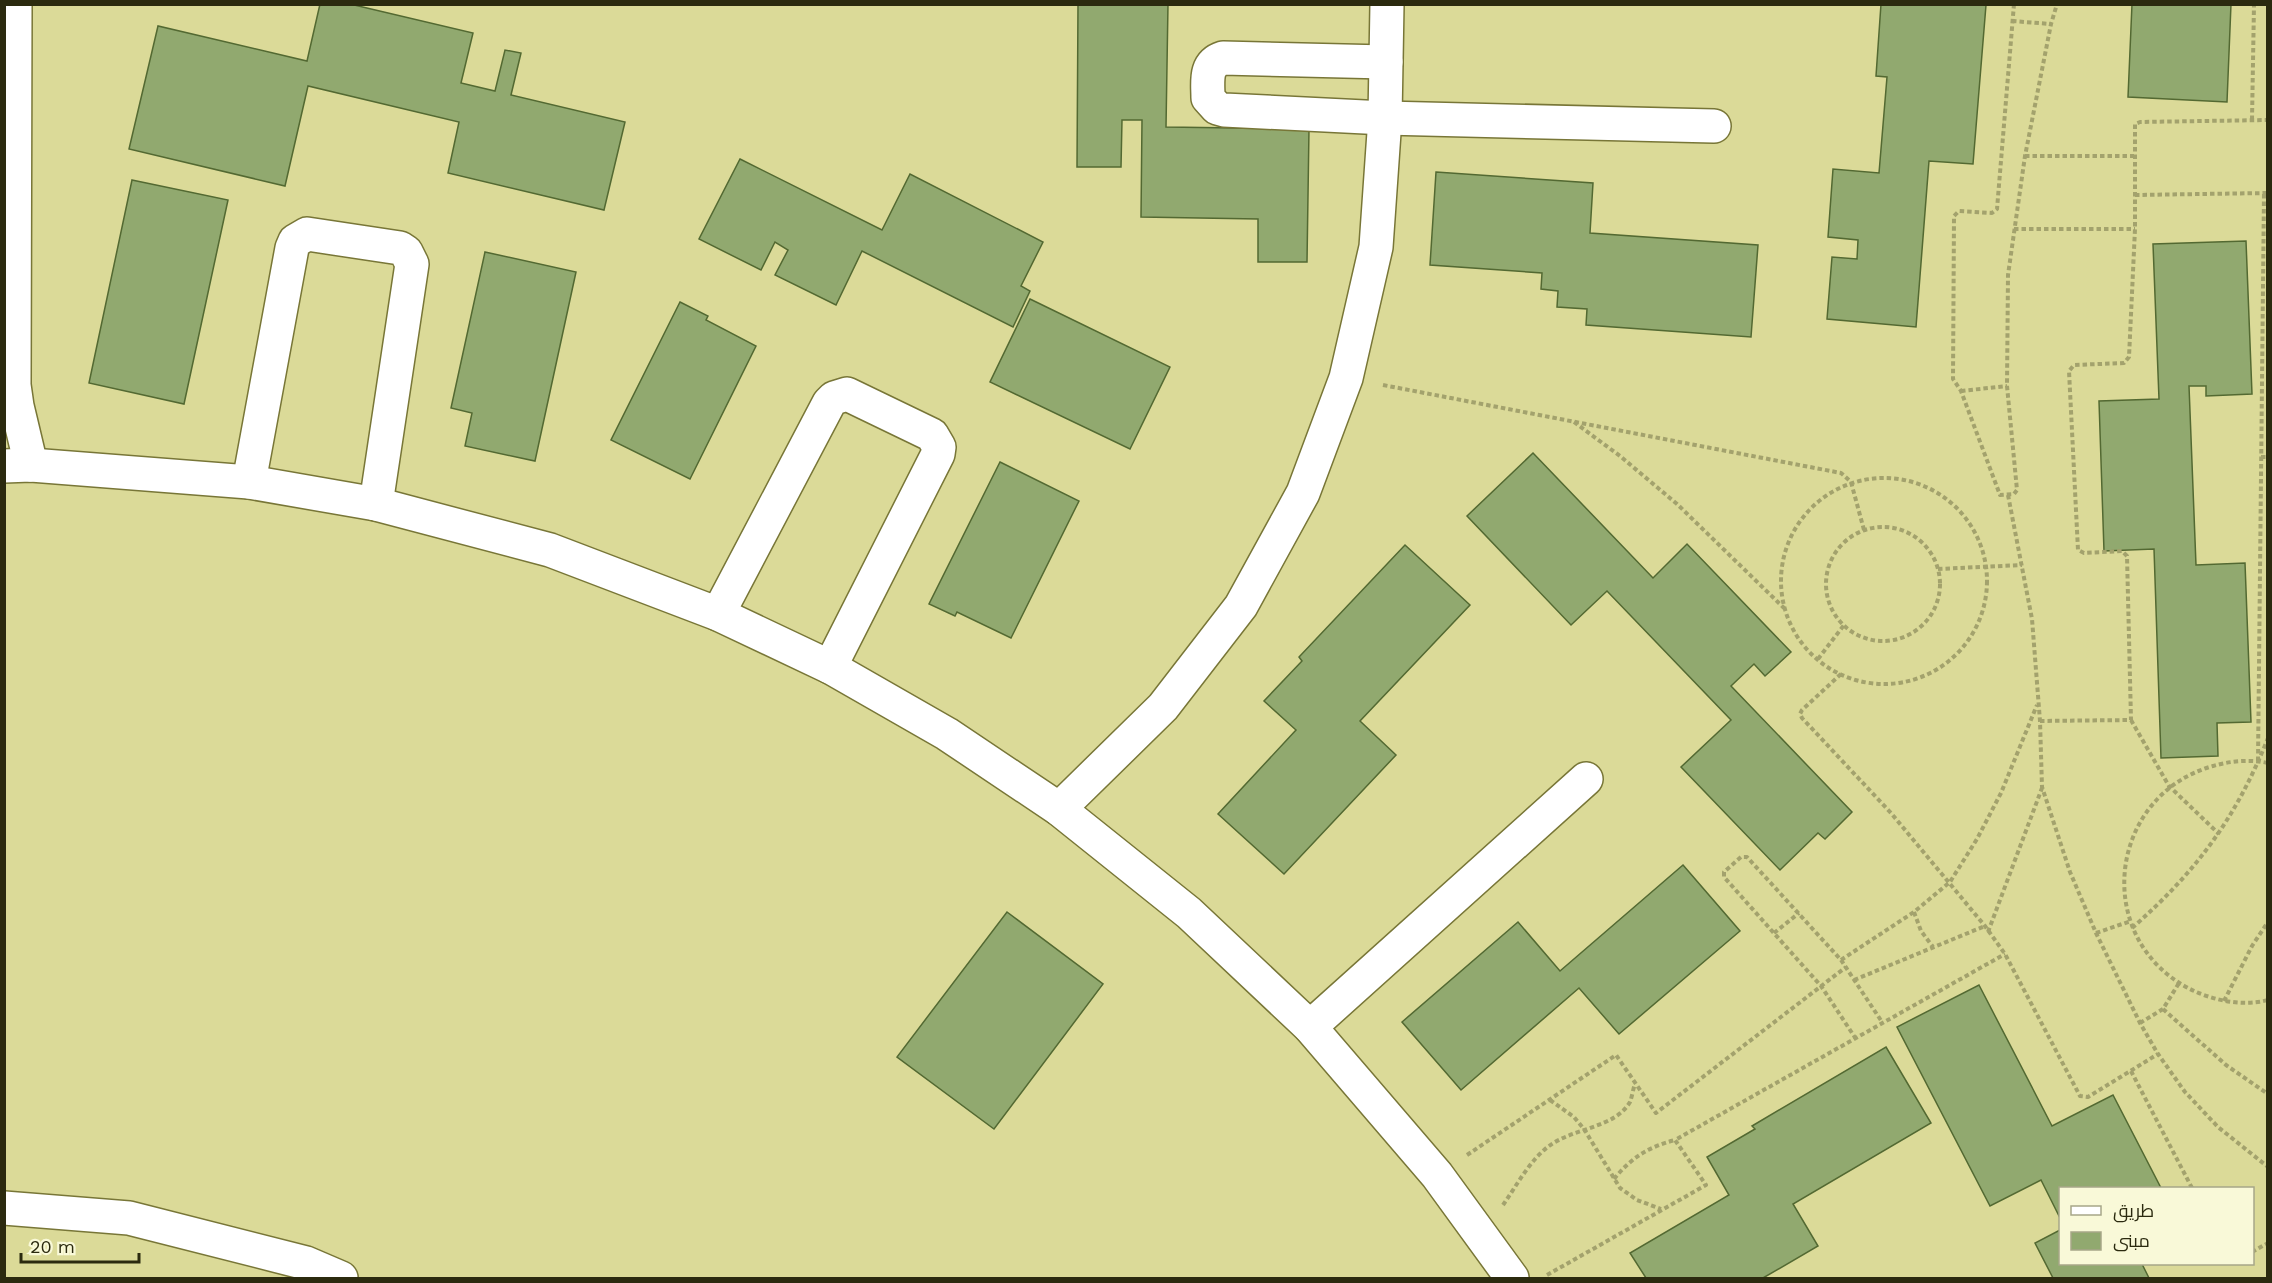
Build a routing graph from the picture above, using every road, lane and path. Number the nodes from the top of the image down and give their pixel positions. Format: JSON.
{"nodes":[{"id":1,"x":15,"y":4,"type":"edge"},
{"id":2,"x":1387,"y":4,"type":"edge"},
{"id":3,"x":2014,"y":4,"type":"edge"},
{"id":4,"x":2057,"y":4,"type":"edge"},
{"id":5,"x":2254,"y":4,"type":"edge"},
{"id":6,"x":2012,"y":21,"type":"junction"},
{"id":7,"x":2051,"y":24,"type":"junction"},
{"id":8,"x":1386,"y":62,"type":"junction"},
{"id":9,"x":1385,"y":118,"type":"junction"},
{"id":10,"x":2252,"y":120,"type":"junction"},
{"id":11,"x":2268,"y":120,"type":"edge"},
{"id":12,"x":1714,"y":126,"type":"dead end"},
{"id":13,"x":2025,"y":156,"type":"junction"},
{"id":14,"x":2134,"y":156,"type":"junction"},
{"id":15,"x":2266,"y":193,"type":"edge"},
{"id":16,"x":2135,"y":195,"type":"junction"},
{"id":17,"x":2014,"y":229,"type":"junction"},
{"id":18,"x":2135,"y":229,"type":"junction"},
{"id":19,"x":1346,"y":378,"type":"junction"},
{"id":20,"x":2007,"y":386,"type":"junction"},
{"id":21,"x":1961,"y":391,"type":"junction"},
{"id":22,"x":1571,"y":421,"type":"junction"},
{"id":23,"x":2261,"y":457,"type":"junction"},
{"id":24,"x":2268,"y":457,"type":"edge"},
{"id":25,"x":18,"y":466,"type":"edge"},
{"id":26,"x":249,"y":482,"type":"junction"},
{"id":27,"x":1851,"y":483,"type":"junction"},
{"id":28,"x":2008,"y":495,"type":"junction"},
{"id":29,"x":376,"y":504,"type":"junction"},
{"id":30,"x":1864,"y":530,"type":"junction"},
{"id":31,"x":2022,"y":565,"type":"junction"},
{"id":32,"x":1987,"y":567,"type":"junction"},
{"id":33,"x":1938,"y":569,"type":"junction"},
{"id":34,"x":1784,"y":608,"type":"junction"},
{"id":35,"x":718,"y":614,"type":"junction"},
{"id":36,"x":1844,"y":625,"type":"junction"},
{"id":37,"x":1818,"y":659,"type":"junction"},
{"id":38,"x":830,"y":667,"type":"junction"},
{"id":39,"x":1841,"y":674,"type":"junction"},
{"id":40,"x":2039,"y":701,"type":"junction"},
{"id":41,"x":2131,"y":720,"type":"junction"},
{"id":42,"x":2040,"y":721,"type":"junction"},
{"id":43,"x":2268,"y":738,"type":"edge"},
{"id":44,"x":2258,"y":761,"type":"junction"},
{"id":45,"x":2268,"y":763,"type":"edge"},
{"id":46,"x":1587,"y":779,"type":"dead end"},
{"id":47,"x":2169,"y":786,"type":"junction"},
{"id":48,"x":2042,"y":787,"type":"junction"},
{"id":49,"x":1059,"y":809,"type":"junction"},
{"id":50,"x":2219,"y":834,"type":"junction"},
{"id":51,"x":1950,"y":882,"type":"junction"},
{"id":52,"x":1914,"y":912,"type":"junction"},
{"id":53,"x":1799,"y":913,"type":"junction"},
{"id":54,"x":2131,"y":921,"type":"junction"},
{"id":55,"x":2268,"y":922,"type":"edge"},
{"id":56,"x":1985,"y":926,"type":"junction"},
{"id":57,"x":2132,"y":928,"type":"junction"},
{"id":58,"x":1988,"y":932,"type":"junction"},
{"id":59,"x":1774,"y":933,"type":"junction"},
{"id":60,"x":2096,"y":933,"type":"junction"},
{"id":61,"x":1933,"y":947,"type":"junction"},
{"id":62,"x":2005,"y":954,"type":"junction"},
{"id":63,"x":1841,"y":960,"type":"junction"},
{"id":64,"x":1846,"y":967,"type":"junction"},
{"id":65,"x":1854,"y":980,"type":"junction"},
{"id":66,"x":2179,"y":983,"type":"junction"},
{"id":67,"x":1821,"y":986,"type":"junction"},
{"id":68,"x":2268,"y":1000,"type":"edge"},
{"id":69,"x":2224,"y":1001,"type":"junction"},
{"id":70,"x":2163,"y":1009,"type":"junction"},
{"id":71,"x":1882,"y":1022,"type":"junction"},
{"id":72,"x":2140,"y":1023,"type":"junction"},
{"id":73,"x":1310,"y":1027,"type":"junction"},
{"id":74,"x":1856,"y":1039,"type":"junction"},
{"id":75,"x":2158,"y":1054,"type":"junction"},
{"id":76,"x":2131,"y":1071,"type":"junction"},
{"id":77,"x":1635,"y":1083,"type":"junction"},
{"id":78,"x":2268,"y":1094,"type":"edge"},
{"id":79,"x":1550,"y":1100,"type":"junction"},
{"id":80,"x":1584,"y":1129,"type":"junction"},
{"id":81,"x":1675,"y":1140,"type":"junction"},
{"id":82,"x":2268,"y":1167,"type":"edge"},
{"id":83,"x":1437,"y":1175,"type":"junction"},
{"id":84,"x":1614,"y":1179,"type":"junction"},
{"id":85,"x":2191,"y":1187,"type":"edge"},
{"id":86,"x":4,"y":1208,"type":"edge"},
{"id":87,"x":1662,"y":1209,"type":"junction"},
{"id":88,"x":1481,"y":1235,"type":"junction"},
{"id":89,"x":2268,"y":1243,"type":"edge"},
{"id":90,"x":2254,"y":1251,"type":"edge"},
{"id":91,"x":341,"y":1278,"type":"edge"},
{"id":92,"x":1512,"y":1278,"type":"edge"},
{"id":93,"x":1541,"y":1278,"type":"edge"}],
"edges":[{"from":1,"to":25,"type":"street"},
{"from":2,"to":8,"type":"street"},
{"from":3,"to":6,"type":"path"},
{"from":4,"to":7,"type":"path"},
{"from":5,"to":10,"type":"path"},
{"from":6,"to":7,"type":"path"},
{"from":6,"to":21,"type":"path"},
{"from":7,"to":13,"type":"path"},
{"from":8,"to":9,"type":"street"},
{"from":8,"to":9,"type":"street"},
{"from":9,"to":12,"type":"street"},
{"from":9,"to":19,"type":"street"},
{"from":10,"to":11,"type":"path"},
{"from":10,"to":14,"type":"path"},
{"from":13,"to":14,"type":"path"},
{"from":13,"to":17,"type":"path"},
{"from":14,"to":16,"type":"path"},
{"from":15,"to":16,"type":"path"},
{"from":15,"to":23,"type":"path"},
{"from":16,"to":18,"type":"path"},
{"from":17,"to":18,"type":"path"},
{"from":17,"to":20,"type":"path"},
{"from":18,"to":41,"type":"path"},
{"from":19,"to":22,"type":"path"},
{"from":19,"to":49,"type":"street"},
{"from":20,"to":21,"type":"path"},
{"from":20,"to":28,"type":"path"},
{"from":21,"to":28,"type":"path"},
{"from":22,"to":27,"type":"path"},
{"from":22,"to":34,"type":"path"},
{"from":23,"to":24,"type":"path"},
{"from":23,"to":44,"type":"path"},
{"from":25,"to":26,"type":"street"},
{"from":26,"to":29,"type":"street"},
{"from":26,"to":29,"type":"street"},
{"from":27,"to":30,"type":"path"},
{"from":27,"to":32,"type":"path"},
{"from":27,"to":34,"type":"path"},
{"from":28,"to":31,"type":"path"},
{"from":29,"to":35,"type":"street"},
{"from":30,"to":33,"type":"path"},
{"from":30,"to":36,"type":"path"},
{"from":31,"to":32,"type":"path"},
{"from":31,"to":40,"type":"path"},
{"from":32,"to":33,"type":"path"},
{"from":32,"to":39,"type":"path"},
{"from":33,"to":36,"type":"path"},
{"from":34,"to":37,"type":"path"},
{"from":35,"to":38,"type":"street"},
{"from":35,"to":38,"type":"street"},
{"from":36,"to":37,"type":"path"},
{"from":37,"to":39,"type":"path"},
{"from":38,"to":49,"type":"street"},
{"from":39,"to":51,"type":"path"},
{"from":40,"to":42,"type":"path"},
{"from":40,"to":51,"type":"path"},
{"from":41,"to":42,"type":"path"},
{"from":41,"to":47,"type":"path"},
{"from":42,"to":48,"type":"path"},
{"from":43,"to":44,"type":"path"},
{"from":44,"to":45,"type":"path"},
{"from":44,"to":47,"type":"path"},
{"from":44,"to":50,"type":"path"},
{"from":46,"to":73,"type":"street"},
{"from":47,"to":50,"type":"path"},
{"from":47,"to":54,"type":"path"},
{"from":48,"to":58,"type":"path"},
{"from":48,"to":60,"type":"path"},
{"from":49,"to":73,"type":"street"},
{"from":50,"to":57,"type":"path"},
{"from":51,"to":52,"type":"path"},
{"from":51,"to":56,"type":"path"},
{"from":52,"to":61,"type":"path"},
{"from":52,"to":63,"type":"path"},
{"from":53,"to":59,"type":"path"},
{"from":53,"to":59,"type":"path"},
{"from":53,"to":63,"type":"path"},
{"from":54,"to":57,"type":"path"},
{"from":54,"to":60,"type":"path"},
{"from":55,"to":69,"type":"path"},
{"from":56,"to":58,"type":"path"},
{"from":56,"to":61,"type":"path"},
{"from":57,"to":66,"type":"path"},
{"from":58,"to":62,"type":"path"},
{"from":59,"to":67,"type":"path"},
{"from":60,"to":72,"type":"path"},
{"from":61,"to":65,"type":"path"},
{"from":62,"to":71,"type":"path"},
{"from":62,"to":76,"type":"path"},
{"from":63,"to":64,"type":"path"},
{"from":64,"to":65,"type":"path"},
{"from":64,"to":67,"type":"path"},
{"from":65,"to":71,"type":"path"},
{"from":66,"to":69,"type":"path"},
{"from":66,"to":70,"type":"path"},
{"from":67,"to":74,"type":"path"},
{"from":67,"to":77,"type":"path"},
{"from":68,"to":69,"type":"path"},
{"from":70,"to":72,"type":"path"},
{"from":70,"to":78,"type":"path"},
{"from":71,"to":74,"type":"path"},
{"from":72,"to":75,"type":"path"},
{"from":73,"to":83,"type":"street"},
{"from":74,"to":81,"type":"path"},
{"from":75,"to":76,"type":"path"},
{"from":75,"to":82,"type":"path"},
{"from":76,"to":85,"type":"path"},
{"from":77,"to":79,"type":"path"},
{"from":77,"to":80,"type":"path"},
{"from":79,"to":80,"type":"path"},
{"from":79,"to":83,"type":"path"},
{"from":80,"to":84,"type":"path"},
{"from":80,"to":88,"type":"path"},
{"from":81,"to":84,"type":"path"},
{"from":81,"to":87,"type":"path"},
{"from":83,"to":88,"type":"street"},
{"from":84,"to":87,"type":"path"},
{"from":86,"to":91,"type":"street"},
{"from":87,"to":93,"type":"path"},
{"from":88,"to":92,"type":"street"},
{"from":89,"to":90,"type":"path"}]}
